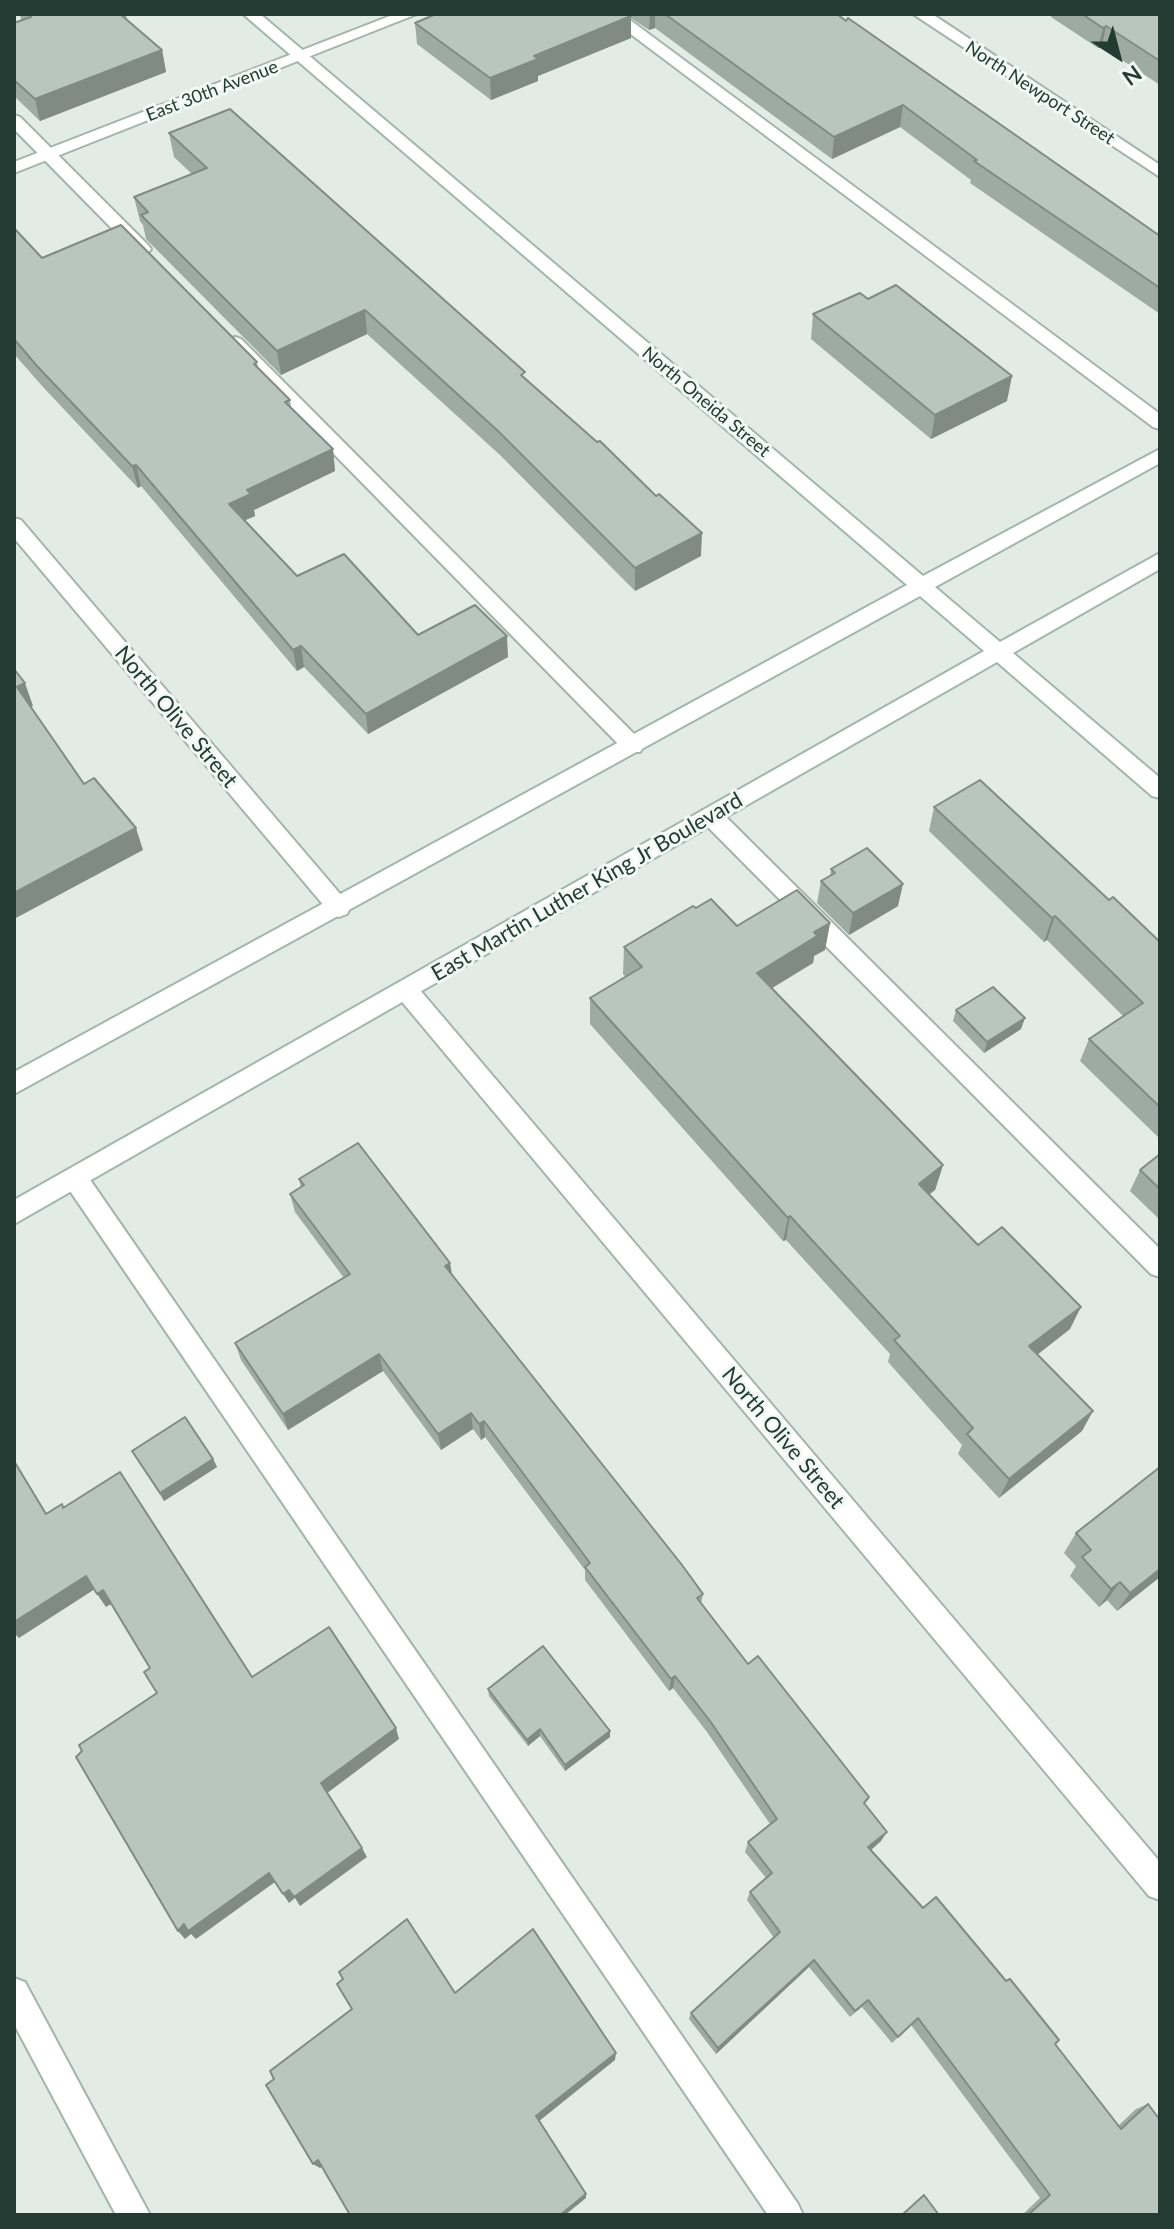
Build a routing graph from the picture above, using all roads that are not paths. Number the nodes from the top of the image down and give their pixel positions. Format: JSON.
{"nodes":[{"id":1,"x":251,"y":14,"type":"edge"},
{"id":2,"x":409,"y":14,"type":"edge"},
{"id":3,"x":612,"y":14,"type":"edge"},
{"id":4,"x":921,"y":14,"type":"edge"},
{"id":5,"x":301,"y":56,"type":"junction"},
{"id":6,"x":14,"y":120,"type":"edge"},
{"id":7,"x":48,"y":154,"type":"junction"},
{"id":8,"x":14,"y":168,"type":"edge"},
{"id":9,"x":1160,"y":172,"type":"edge"},
{"id":10,"x":159,"y":266,"type":"edge"},
{"id":11,"x":225,"y":334,"type":"edge"},
{"id":12,"x":1160,"y":423,"type":"edge"},
{"id":13,"x":1160,"y":455,"type":"edge"},
{"id":14,"x":14,"y":525,"type":"edge"},
{"id":15,"x":1160,"y":560,"type":"edge"},
{"id":16,"x":924,"y":587,"type":"junction"},
{"id":17,"x":999,"y":652,"type":"junction"},
{"id":18,"x":633,"y":746,"type":"junction"},
{"id":19,"x":1160,"y":790,"type":"edge"},
{"id":20,"x":711,"y":816,"type":"junction"},
{"id":21,"x":339,"y":908,"type":"junction"},
{"id":22,"x":406,"y":990,"type":"junction"},
{"id":23,"x":14,"y":1084,"type":"edge"},
{"id":24,"x":75,"y":1178,"type":"junction"},
{"id":25,"x":14,"y":1213,"type":"edge"},
{"id":26,"x":1160,"y":1266,"type":"edge"},
{"id":27,"x":1160,"y":1885,"type":"edge"},
{"id":28,"x":14,"y":1993,"type":"edge"},
{"id":29,"x":134,"y":2215,"type":"edge"},
{"id":30,"x":787,"y":2215,"type":"edge"}],
"edges":[{"from":1,"to":5,"type":"street","name":"North Oneida Street"},
{"from":2,"to":5,"type":"street","name":"East 30th Avenue"},
{"from":3,"to":12,"type":"street"},
{"from":4,"to":9,"type":"street","name":"North Newport Street"},
{"from":5,"to":7,"type":"street","name":"East 30th Avenue"},
{"from":5,"to":16,"type":"street","name":"North Oneida Street"},
{"from":6,"to":7,"type":"street"},
{"from":7,"to":8,"type":"street","name":"East 30th Avenue"},
{"from":7,"to":10,"type":"street"},
{"from":11,"to":18,"type":"street"},
{"from":13,"to":16,"type":"street"},
{"from":14,"to":21,"type":"street","name":"North Olive Street"},
{"from":15,"to":17,"type":"street","name":"East Martin Luther King Jr Boulevard"},
{"from":16,"to":17,"type":"street","name":"North Oneida Street"},
{"from":16,"to":18,"type":"street"},
{"from":17,"to":19,"type":"street","name":"North Oneida Street"},
{"from":17,"to":20,"type":"street","name":"East Martin Luther King Jr Boulevard"},
{"from":18,"to":21,"type":"street"},
{"from":20,"to":22,"type":"street","name":"East Martin Luther King Jr Boulevard"},
{"from":20,"to":26,"type":"street"},
{"from":21,"to":23,"type":"street"},
{"from":22,"to":24,"type":"street","name":"East Martin Luther King Jr Boulevard"},
{"from":22,"to":27,"type":"street","name":"North Olive Street"},
{"from":24,"to":25,"type":"street","name":"East Martin Luther King Jr Boulevard"},
{"from":24,"to":30,"type":"street"},
{"from":28,"to":29,"type":"street"}]}
